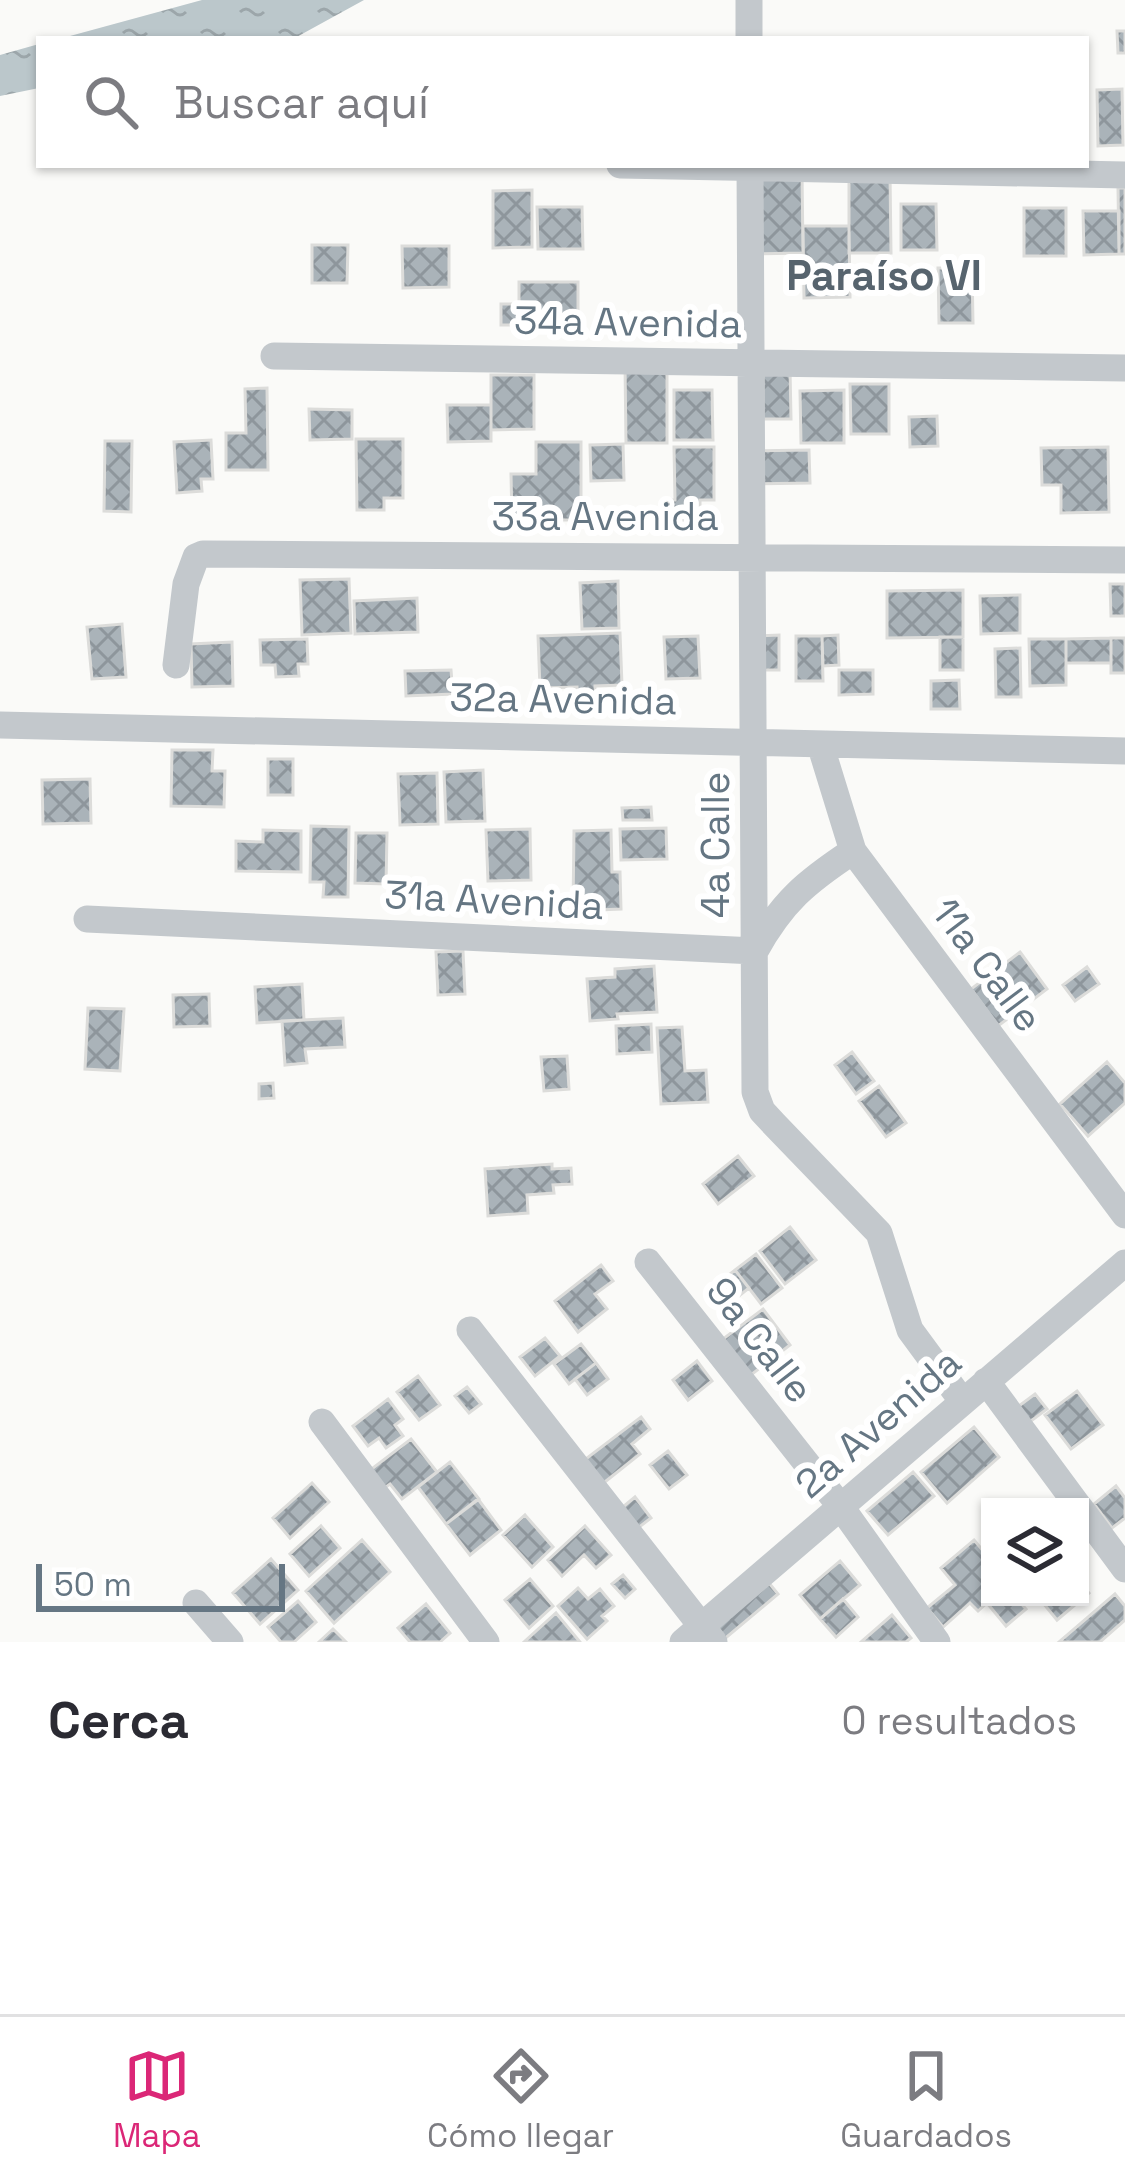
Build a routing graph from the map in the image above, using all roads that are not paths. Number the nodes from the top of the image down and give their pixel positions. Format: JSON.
{"nodes":[{"id":1,"x":749,"y":0,"type":"edge"},
{"id":2,"x":749,"y":36,"type":"edge"},
{"id":3,"x":750,"y":168,"type":"edge"},
{"id":4,"x":833,"y":168,"type":"edge"},
{"id":5,"x":1125,"y":175,"type":"edge"},
{"id":6,"x":274,"y":356,"type":"dead end"},
{"id":7,"x":751,"y":363,"type":"junction"},
{"id":8,"x":1125,"y":368,"type":"edge"},
{"id":9,"x":752,"y":555,"type":"junction"},
{"id":10,"x":1125,"y":560,"type":"edge"},
{"id":11,"x":176,"y":665,"type":"dead end"},
{"id":12,"x":0,"y":725,"type":"edge"},
{"id":13,"x":754,"y":742,"type":"junction"},
{"id":14,"x":820,"y":744,"type":"junction"},
{"id":15,"x":1125,"y":751,"type":"edge"},
{"id":16,"x":853,"y":851,"type":"junction"},
{"id":17,"x":87,"y":919,"type":"dead end"},
{"id":18,"x":754,"y":952,"type":"junction"},
{"id":19,"x":1125,"y":1215,"type":"edge"},
{"id":20,"x":648,"y":1262,"type":"dead end"},
{"id":21,"x":1125,"y":1263,"type":"edge"},
{"id":22,"x":470,"y":1330,"type":"dead end"},
{"id":23,"x":986,"y":1382,"type":"junction"},
{"id":24,"x":963,"y":1402,"type":"junction"},
{"id":25,"x":322,"y":1422,"type":"dead end"},
{"id":26,"x":1073,"y":1498,"type":"edge"},
{"id":27,"x":841,"y":1507,"type":"junction"},
{"id":28,"x":1089,"y":1520,"type":"edge"},
{"id":29,"x":1125,"y":1569,"type":"edge"},
{"id":30,"x":196,"y":1604,"type":"dead end"},
{"id":31,"x":699,"y":1637,"type":"edge"},
{"id":32,"x":230,"y":1642,"type":"edge"},
{"id":33,"x":486,"y":1642,"type":"edge"},
{"id":34,"x":937,"y":1642,"type":"edge"}],
"edges":[{"from":1,"to":2,"type":"street"},
{"from":3,"to":7,"type":"street","name":"4a Calle"},
{"from":4,"to":5,"type":"street"},
{"from":6,"to":7,"type":"street","name":"34a Avenida"},
{"from":7,"to":8,"type":"street","name":"34a Avenida"},
{"from":7,"to":9,"type":"street","name":"4a Calle"},
{"from":9,"to":10,"type":"street","name":"33a Avenida"},
{"from":9,"to":11,"type":"street","name":"33a Avenida"},
{"from":9,"to":13,"type":"street","name":"4a Calle"},
{"from":12,"to":13,"type":"street","name":"32a Avenida"},
{"from":13,"to":14,"type":"street","name":"32a Avenida"},
{"from":13,"to":18,"type":"street","name":"4a Calle"},
{"from":14,"to":15,"type":"street","name":"32a Avenida"},
{"from":14,"to":16,"type":"street","name":"11a Calle"},
{"from":16,"to":18,"type":"street"},
{"from":16,"to":19,"type":"street","name":"11a Calle"},
{"from":17,"to":18,"type":"street","name":"31a Avenida"},
{"from":18,"to":24,"type":"street","name":"4a Calle"},
{"from":20,"to":27,"type":"street","name":"9a Calle"},
{"from":21,"to":23,"type":"street","name":"2a Avenida"},
{"from":22,"to":31,"type":"street"},
{"from":23,"to":24,"type":"street","name":"2a Avenida"},
{"from":23,"to":26,"type":"street"},
{"from":24,"to":27,"type":"street","name":"2a Avenida"},
{"from":25,"to":33,"type":"street"},
{"from":27,"to":31,"type":"street","name":"2a Avenida"},
{"from":27,"to":34,"type":"street","name":"9a Calle"},
{"from":28,"to":29,"type":"street"},
{"from":30,"to":32,"type":"street"}]}
